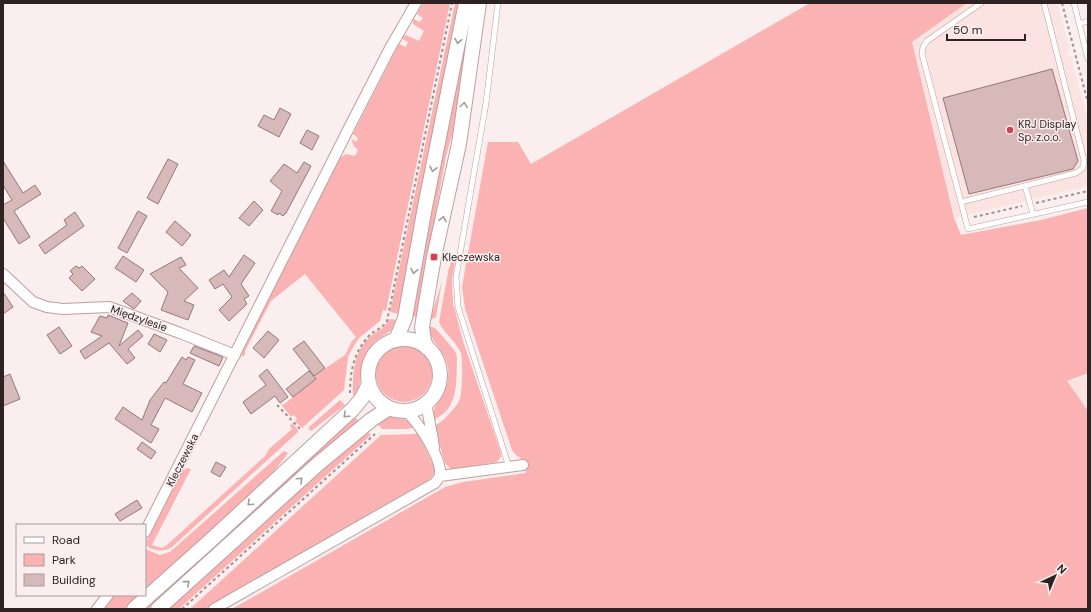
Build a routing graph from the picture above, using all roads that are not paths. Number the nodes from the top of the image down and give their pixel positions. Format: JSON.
{"nodes":[{"id":1,"x":416,"y":3,"type":"edge"},
{"id":2,"x":466,"y":3,"type":"edge"},
{"id":3,"x":479,"y":3,"type":"edge"},
{"id":4,"x":498,"y":3,"type":"edge"},
{"id":5,"x":982,"y":3,"type":"edge"},
{"id":6,"x":1044,"y":3,"type":"edge"},
{"id":7,"x":1074,"y":3,"type":"edge"},
{"id":8,"x":1088,"y":21,"type":"edge"},
{"id":9,"x":1079,"y":24,"type":"junction"},
{"id":10,"x":1088,"y":59,"type":"edge"},
{"id":11,"x":1025,"y":186,"type":"junction"},
{"id":12,"x":961,"y":202,"type":"junction"},
{"id":13,"x":1088,"y":202,"type":"edge"},
{"id":14,"x":1033,"y":214,"type":"junction"},
{"id":15,"x":3,"y":274,"type":"edge"},
{"id":16,"x":396,"y":340,"type":"junction"},
{"id":17,"x":427,"y":348,"type":"junction"},
{"id":18,"x":235,"y":355,"type":"junction"},
{"id":19,"x":369,"y":384,"type":"junction"},
{"id":20,"x":426,"y":403,"type":"junction"},
{"id":21,"x":389,"y":408,"type":"junction"},
{"id":22,"x":406,"y":411,"type":"junction"},
{"id":23,"x":434,"y":452,"type":"junction"},
{"id":24,"x":523,"y":465,"type":"dead end"},
{"id":25,"x":509,"y":467,"type":"junction"},
{"id":26,"x":440,"y":476,"type":"junction"},
{"id":27,"x":146,"y":530,"type":"edge"},
{"id":28,"x":107,"y":596,"type":"edge"},
{"id":29,"x":97,"y":609,"type":"edge"},
{"id":30,"x":134,"y":609,"type":"edge"},
{"id":31,"x":158,"y":609,"type":"edge"},
{"id":32,"x":214,"y":609,"type":"edge"}],
"edges":[{"from":1,"to":18,"type":"street","name":"Kleczewska"},
{"from":2,"to":16,"type":"main road","one_way":true},
{"from":17,"to":3,"type":"main road","one_way":true},
{"from":4,"to":25,"type":"lane"},
{"from":5,"to":12,"type":"lane"},
{"from":6,"to":11,"type":"lane"},
{"from":7,"to":9,"type":"lane"},
{"from":8,"to":9,"type":"lane"},
{"from":9,"to":10,"type":"lane"},
{"from":11,"to":12,"type":"lane"},
{"from":11,"to":14,"type":"lane"},
{"from":12,"to":14,"type":"lane"},
{"from":13,"to":14,"type":"lane"},
{"from":15,"to":18,"type":"street","name":"Międzylesie"},
{"from":16,"to":17,"type":"main road"},
{"from":16,"to":19,"type":"main road"},
{"from":17,"to":20,"type":"main road"},
{"from":18,"to":27,"type":"street","name":"Kleczewska"},
{"from":19,"to":21,"type":"main road"},
{"from":19,"to":30,"type":"main road","one_way":true},
{"from":20,"to":22,"type":"main road"},
{"from":20,"to":23,"type":"street"},
{"from":21,"to":22,"type":"main road"},
{"from":31,"to":21,"type":"main road","one_way":true},
{"from":22,"to":23,"type":"street"},
{"from":23,"to":26,"type":"street"},
{"from":24,"to":25,"type":"street"},
{"from":25,"to":26,"type":"street"},
{"from":26,"to":32,"type":"street"},
{"from":28,"to":29,"type":"street"}]}
